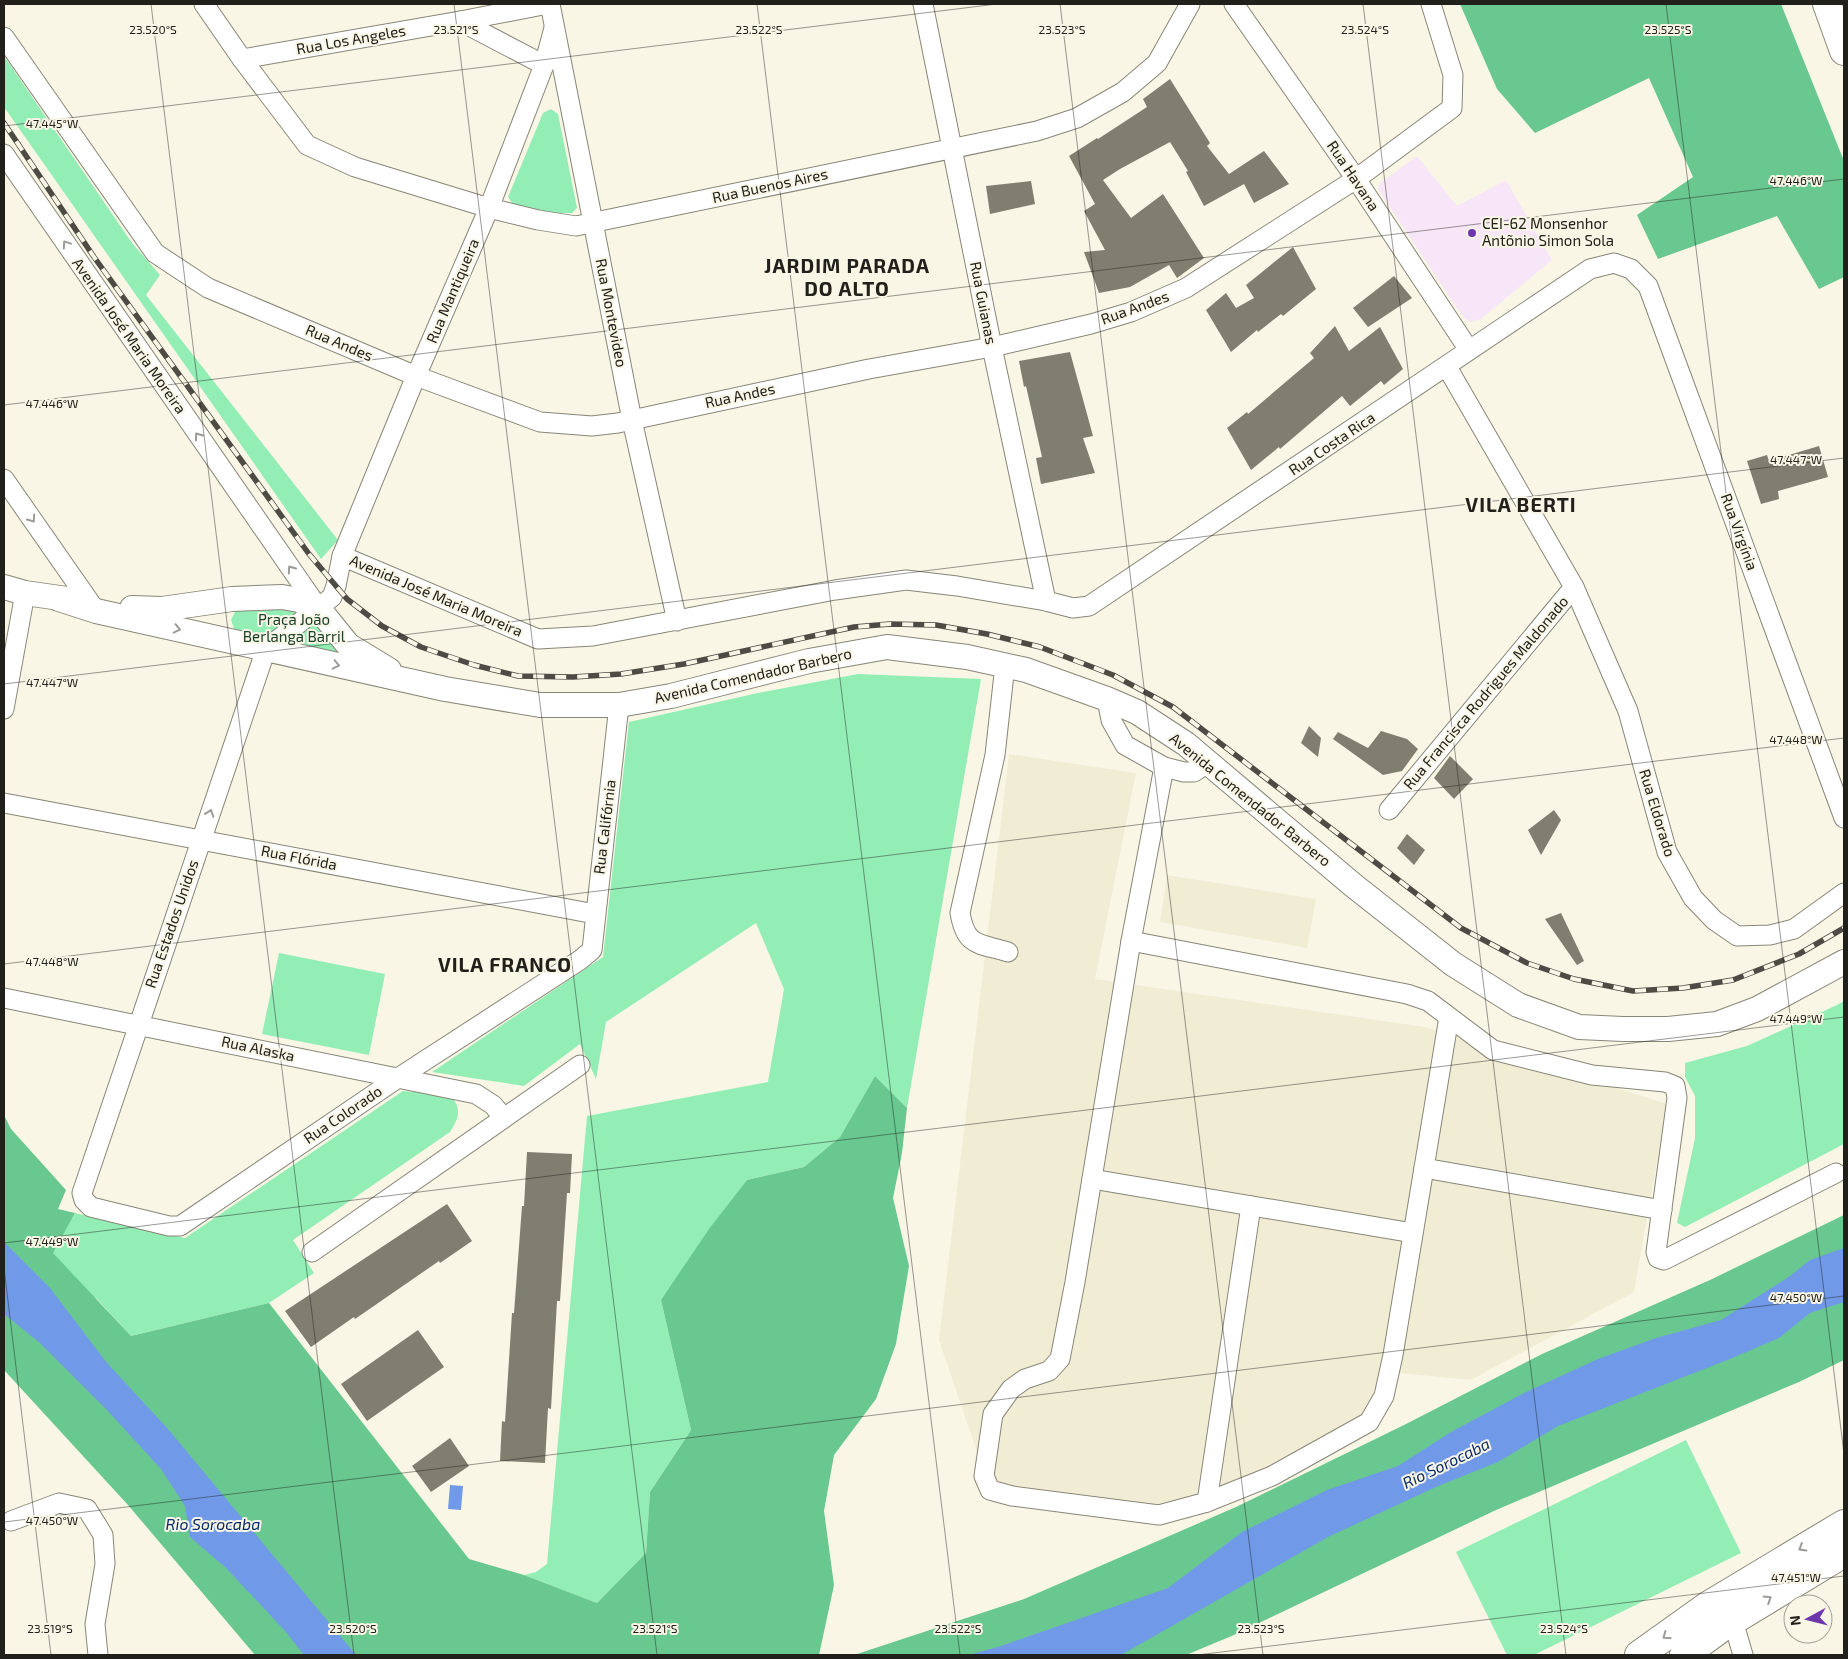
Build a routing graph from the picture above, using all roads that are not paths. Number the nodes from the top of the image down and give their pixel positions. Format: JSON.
{"nodes":[{"id":1,"x":204,"y":4,"type":"edge"},
{"id":2,"x":549,"y":4,"type":"edge"},
{"id":3,"x":922,"y":4,"type":"edge"},
{"id":4,"x":1190,"y":4,"type":"edge"},
{"id":5,"x":1234,"y":4,"type":"edge"},
{"id":6,"x":1431,"y":4,"type":"edge"},
{"id":7,"x":1827,"y":4,"type":"edge"},
{"id":8,"x":460,"y":21,"type":"junction"},
{"id":9,"x":555,"y":24,"type":"junction"},
{"id":10,"x":4,"y":37,"type":"edge"},
{"id":11,"x":1844,"y":51,"type":"edge"},
{"id":12,"x":242,"y":59,"type":"junction"},
{"id":13,"x":544,"y":65,"type":"junction"},
{"id":14,"x":952,"y":149,"type":"junction"},
{"id":15,"x":4,"y":154,"type":"edge"},
{"id":16,"x":1356,"y":179,"type":"junction"},
{"id":17,"x":489,"y":208,"type":"junction"},
{"id":18,"x":593,"y":223,"type":"junction"},
{"id":19,"x":1614,"y":263,"type":"joint"},
{"id":20,"x":992,"y":347,"type":"junction"},
{"id":21,"x":1469,"y":350,"type":"junction"},
{"id":22,"x":1448,"y":367,"type":"junction"},
{"id":23,"x":416,"y":376,"type":"junction"},
{"id":24,"x":632,"y":420,"type":"junction"},
{"id":25,"x":4,"y":479,"type":"edge"},
{"id":26,"x":342,"y":556,"type":"junction"},
{"id":27,"x":1574,"y":587,"type":"junction"},
{"id":28,"x":15,"y":590,"type":"edge"},
{"id":29,"x":240,"y":599,"type":"junction"},
{"id":30,"x":1046,"y":601,"type":"junction"},
{"id":31,"x":92,"y":606,"type":"junction"},
{"id":32,"x":319,"y":609,"type":"junction"},
{"id":33,"x":677,"y":621,"type":"junction"},
{"id":34,"x":234,"y":641,"type":"junction"},
{"id":35,"x":266,"y":649,"type":"junction"},
{"id":36,"x":1005,"y":665,"type":"junction"},
{"id":37,"x":405,"y":680,"type":"junction"},
{"id":38,"x":1106,"y":699,"type":"junction"},
{"id":39,"x":619,"y":705,"type":"junction"},
{"id":40,"x":4,"y":709,"type":"edge"},
{"id":41,"x":1208,"y":763,"type":"junction"},
{"id":42,"x":1164,"y":767,"type":"junction"},
{"id":43,"x":4,"y":803,"type":"edge"},
{"id":44,"x":1388,"y":810,"type":"dead end"},
{"id":45,"x":1844,"y":818,"type":"edge"},
{"id":46,"x":200,"y":840,"type":"junction"},
{"id":47,"x":1844,"y":894,"type":"edge"},
{"id":48,"x":595,"y":914,"type":"junction"},
{"id":49,"x":1130,"y":941,"type":"junction"},
{"id":50,"x":592,"y":950,"type":"joint"},
{"id":51,"x":1008,"y":952,"type":"dead end"},
{"id":52,"x":1844,"y":962,"type":"edge"},
{"id":53,"x":4,"y":998,"type":"edge"},
{"id":54,"x":1449,"y":1017,"type":"junction"},
{"id":55,"x":138,"y":1025,"type":"junction"},
{"id":56,"x":580,"y":1065,"type":"dead end"},
{"id":57,"x":398,"y":1078,"type":"junction"},
{"id":58,"x":504,"y":1118,"type":"junction"},
{"id":59,"x":1424,"y":1168,"type":"junction"},
{"id":60,"x":1836,"y":1172,"type":"dead end"},
{"id":61,"x":1092,"y":1179,"type":"junction"},
{"id":62,"x":84,"y":1200,"type":"joint"},
{"id":63,"x":1251,"y":1206,"type":"junction"},
{"id":64,"x":1662,"y":1210,"type":"junction"},
{"id":65,"x":1413,"y":1233,"type":"junction"},
{"id":66,"x":312,"y":1252,"type":"dead end"},
{"id":67,"x":1207,"y":1502,"type":"junction"},
{"id":68,"x":11,"y":1521,"type":"dead end"},
{"id":69,"x":1844,"y":1524,"type":"edge"},
{"id":70,"x":1844,"y":1553,"type":"edge"},
{"id":71,"x":1733,"y":1621,"type":"junction"},
{"id":72,"x":98,"y":1655,"type":"edge"},
{"id":73,"x":1639,"y":1655,"type":"edge"},
{"id":74,"x":1684,"y":1655,"type":"edge"},
{"id":75,"x":1743,"y":1655,"type":"edge"}],
"edges":[{"from":1,"to":12,"type":"street"},
{"from":2,"to":8,"type":"street","name":"Rua Los Angeles"},
{"from":2,"to":9,"type":"street","name":"Rua Montevideo"},
{"from":3,"to":14,"type":"street","name":"Rua Guianas"},
{"from":4,"to":14,"type":"street","name":"Rua Buenos Aires"},
{"from":5,"to":16,"type":"street","name":"Rua Havana"},
{"from":6,"to":16,"type":"street","name":"Rua Andes"},
{"from":7,"to":11,"type":"highway"},
{"from":8,"to":12,"type":"street","name":"Rua Los Angeles"},
{"from":8,"to":13,"type":"street"},
{"from":9,"to":13,"type":"street","name":"Rua Mantiqueira"},
{"from":9,"to":18,"type":"street","name":"Rua Montevideo"},
{"from":10,"to":23,"type":"street","name":"Rua Andes"},
{"from":12,"to":17,"type":"street","name":"Rua Buenos Aires"},
{"from":13,"to":17,"type":"street","name":"Rua Mantiqueira"},
{"from":14,"to":18,"type":"street","name":"Rua Buenos Aires"},
{"from":14,"to":20,"type":"street","name":"Rua Guianas"},
{"from":32,"to":15,"type":"street","name":"Avenida José Maria Moreira","one_way":true},
{"from":16,"to":20,"type":"street","name":"Rua Andes"},
{"from":16,"to":21,"type":"street","name":"Rua Havana"},
{"from":17,"to":18,"type":"street","name":"Rua Buenos Aires"},
{"from":17,"to":23,"type":"street","name":"Rua Mantiqueira"},
{"from":18,"to":24,"type":"street","name":"Rua Montevideo"},
{"from":19,"to":21,"type":"street","name":"Rua Costa Rica"},
{"from":19,"to":45,"type":"street","name":"Rua Virgínia"},
{"from":20,"to":24,"type":"street","name":"Rua Andes"},
{"from":20,"to":30,"type":"street","name":"Rua Guianas"},
{"from":21,"to":22,"type":"street","name":"Rua Costa Rica"},
{"from":22,"to":27,"type":"street","name":"Rua Francisca Rodrigues Maldonado"},
{"from":22,"to":30,"type":"street","name":"Rua Costa Rica"},
{"from":23,"to":24,"type":"street","name":"Rua Andes"},
{"from":23,"to":26,"type":"street","name":"Rua Mantiqueira"},
{"from":24,"to":33,"type":"street","name":"Rua Montevideo"},
{"from":25,"to":31,"type":"street","one_way":true},
{"from":26,"to":32,"type":"street","name":"Avenida José Maria Moreira"},
{"from":26,"to":33,"type":"street","name":"Avenida José Maria Moreira"},
{"from":27,"to":44,"type":"street","name":"Rua Francisca Rodrigues Maldonado"},
{"from":27,"to":47,"type":"street","name":"Rua Eldorado"},
{"from":28,"to":31,"type":"main road","name":"Avenida Comendador Barbero"},
{"from":28,"to":40,"type":"street"},
{"from":29,"to":31,"type":"main road","name":"Avenida Comendador Barbero"},
{"from":29,"to":32,"type":"main road","name":"Avenida Comendador Barbero"},
{"from":29,"to":34,"type":"main road"},
{"from":30,"to":33,"type":"street","name":"Avenida José Maria Moreira"},
{"from":31,"to":34,"type":"main road","name":"Avenida Comendador Barbero","one_way":true},
{"from":32,"to":35,"type":"street"},
{"from":32,"to":37,"type":"main road","name":"Avenida Comendador Barbero"},
{"from":34,"to":35,"type":"main road","name":"Avenida Comendador Barbero"},
{"from":35,"to":37,"type":"main road","name":"Avenida Comendador Barbero","one_way":true},
{"from":46,"to":35,"type":"street","name":"Rua Estados Unidos","one_way":true},
{"from":36,"to":38,"type":"main road","name":"Avenida Comendador Barbero"},
{"from":36,"to":39,"type":"main road","name":"Avenida Comendador Barbero"},
{"from":36,"to":51,"type":"street"},
{"from":37,"to":39,"type":"main road","name":"Avenida Comendador Barbero"},
{"from":38,"to":41,"type":"main road","name":"Avenida Comendador Barbero"},
{"from":38,"to":42,"type":"street"},
{"from":39,"to":48,"type":"street","name":"Rua Califórnia"},
{"from":41,"to":42,"type":"street"},
{"from":41,"to":52,"type":"main road","name":"Avenida Comendador Barbero"},
{"from":42,"to":49,"type":"street"},
{"from":43,"to":46,"type":"street","name":"Rua Flórida"},
{"from":46,"to":48,"type":"street","name":"Rua Flórida"},
{"from":46,"to":55,"type":"street","name":"Rua Estados Unidos"},
{"from":48,"to":50,"type":"street","name":"Rua Califórnia"},
{"from":49,"to":54,"type":"street"},
{"from":49,"to":61,"type":"street"},
{"from":50,"to":57,"type":"street","name":"Rua Colorado"},
{"from":53,"to":55,"type":"street","name":"Rua Alaska"},
{"from":54,"to":59,"type":"street"},
{"from":54,"to":64,"type":"street"},
{"from":55,"to":57,"type":"street","name":"Rua Alaska"},
{"from":55,"to":62,"type":"street","name":"Rua Estados Unidos"},
{"from":56,"to":58,"type":"street"},
{"from":57,"to":58,"type":"street","name":"Rua Alaska"},
{"from":57,"to":62,"type":"street","name":"Rua Colorado"},
{"from":58,"to":66,"type":"street"},
{"from":59,"to":64,"type":"street"},
{"from":59,"to":65,"type":"street"},
{"from":60,"to":64,"type":"street"},
{"from":61,"to":63,"type":"street"},
{"from":61,"to":67,"type":"street"},
{"from":63,"to":65,"type":"street"},
{"from":63,"to":67,"type":"street"},
{"from":65,"to":67,"type":"street"},
{"from":68,"to":72,"type":"street"},
{"from":69,"to":73,"type":"highway","one_way":true},
{"from":71,"to":70,"type":"highway","one_way":true},
{"from":71,"to":74,"type":"highway"},
{"from":71,"to":75,"type":"street"}]}
